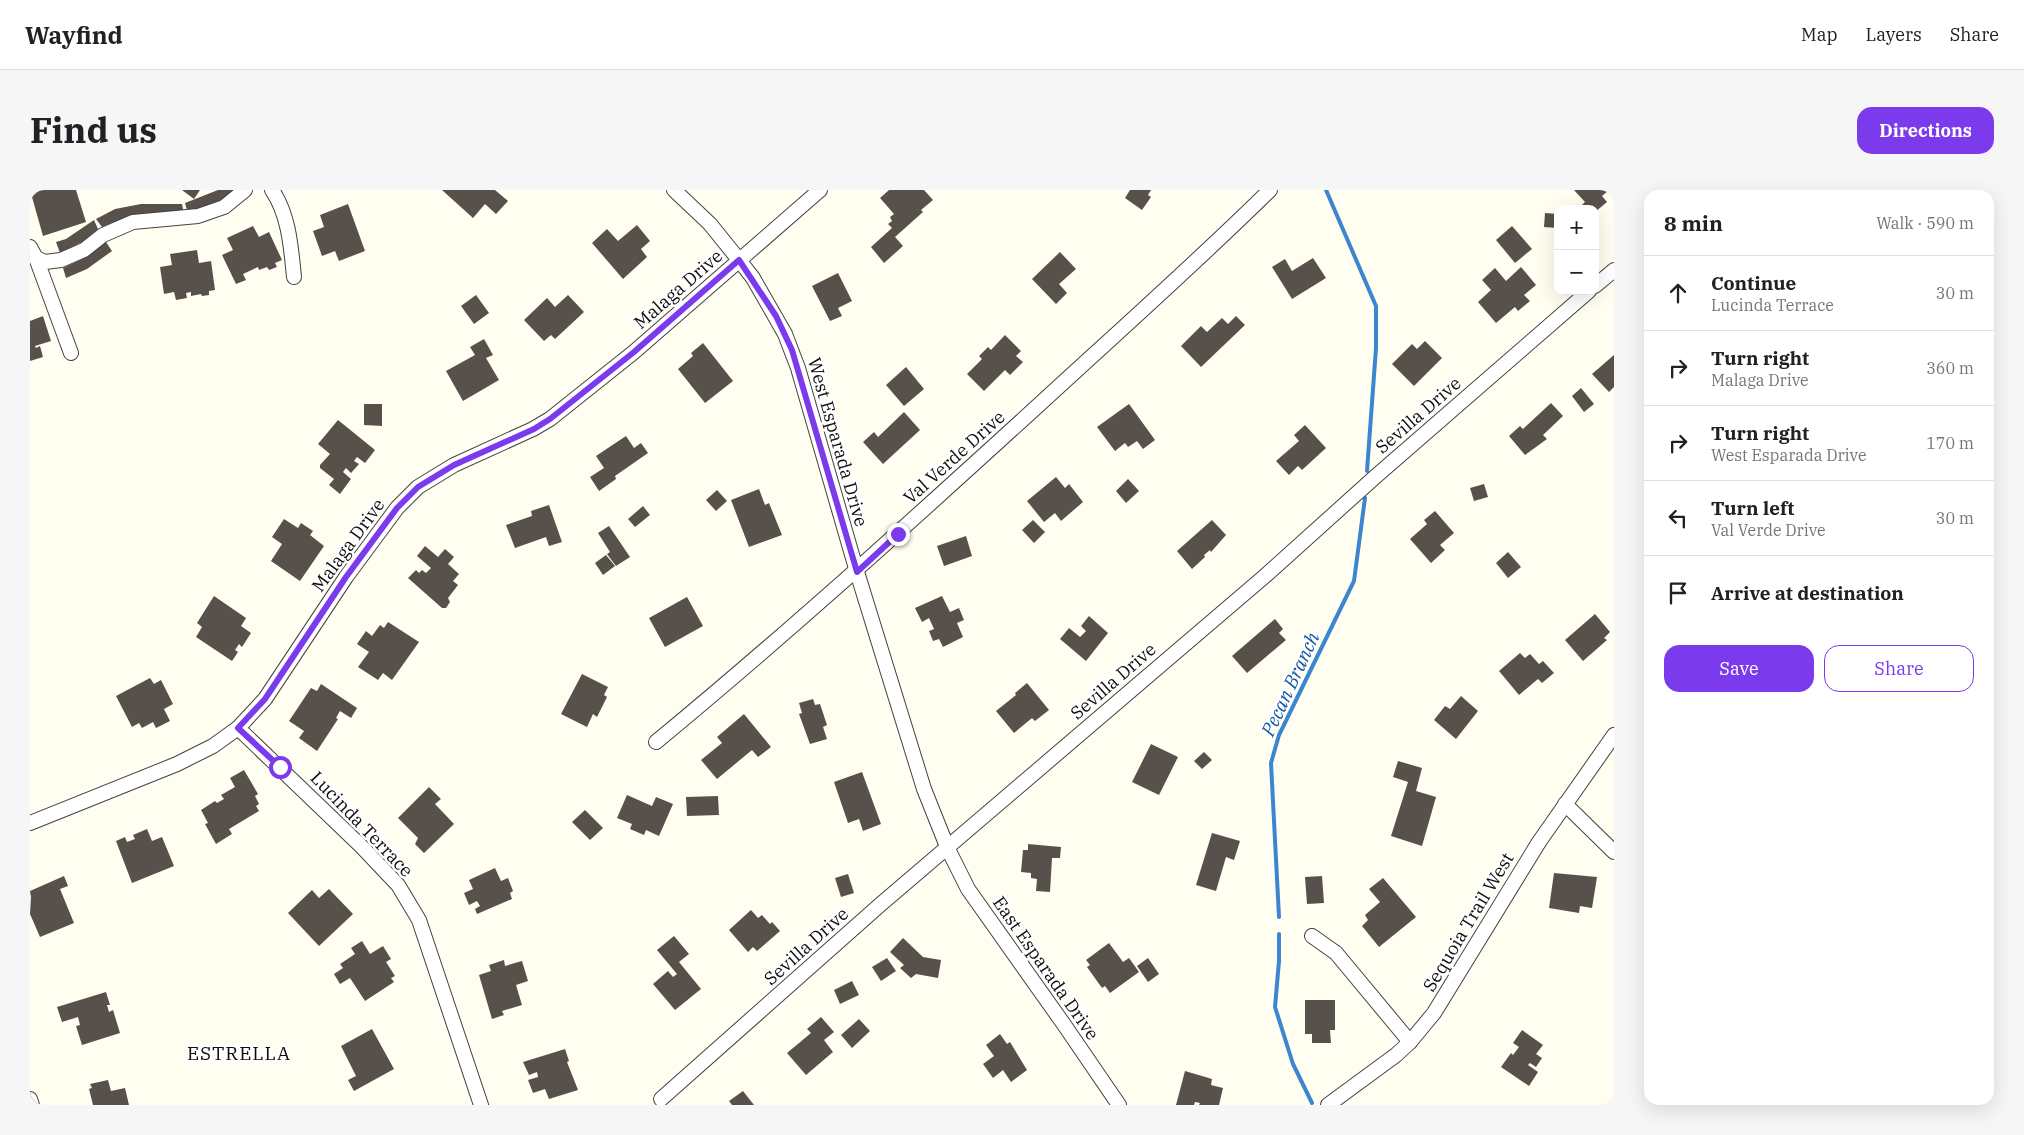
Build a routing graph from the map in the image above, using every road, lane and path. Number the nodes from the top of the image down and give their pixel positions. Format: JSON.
{"nodes":[{"id":1,"x":245,"y":190,"type":"edge"},
{"id":2,"x":272,"y":190,"type":"edge"},
{"id":3,"x":674,"y":190,"type":"edge"},
{"id":4,"x":820,"y":190,"type":"edge"},
{"id":5,"x":1270,"y":190,"type":"edge"},
{"id":6,"x":33,"y":252,"type":"edge"},
{"id":7,"x":739,"y":260,"type":"junction"},
{"id":8,"x":1614,"y":270,"type":"edge"},
{"id":9,"x":294,"y":276,"type":"dead end"},
{"id":10,"x":1599,"y":283,"type":"edge"},
{"id":11,"x":1584,"y":295,"type":"edge"},
{"id":12,"x":71,"y":352,"type":"dead end"},
{"id":13,"x":857,"y":572,"type":"junction"},
{"id":14,"x":238,"y":728,"type":"junction"},
{"id":15,"x":1614,"y":736,"type":"edge"},
{"id":16,"x":656,"y":742,"type":"dead end"},
{"id":17,"x":1565,"y":804,"type":"junction"},
{"id":18,"x":30,"y":823,"type":"edge"},
{"id":19,"x":948,"y":848,"type":"junction"},
{"id":20,"x":1614,"y":852,"type":"edge"},
{"id":21,"x":1312,"y":936,"type":"dead end"},
{"id":22,"x":1410,"y":1042,"type":"junction"},
{"id":23,"x":30,"y":1099,"type":"edge"},
{"id":24,"x":661,"y":1099,"type":"dead end"},
{"id":25,"x":32,"y":1105,"type":"edge"},
{"id":26,"x":481,"y":1105,"type":"edge"},
{"id":27,"x":1119,"y":1105,"type":"edge"},
{"id":28,"x":1328,"y":1105,"type":"edge"}],
"edges":[{"from":1,"to":6,"type":"street"},
{"from":2,"to":9,"type":"street"},
{"from":3,"to":7,"type":"street","name":"West Esparada Drive"},
{"from":4,"to":7,"type":"street","name":"Malaga Drive"},
{"from":5,"to":13,"type":"street","name":"Val Verde Drive"},
{"from":6,"to":12,"type":"street"},
{"from":7,"to":13,"type":"street","name":"West Esparada Drive"},
{"from":7,"to":14,"type":"street","name":"Malaga Drive"},
{"from":8,"to":10,"type":"street"},
{"from":11,"to":19,"type":"street","name":"Sevilla Drive"},
{"from":13,"to":16,"type":"street","name":"Val Verde Drive"},
{"from":13,"to":19,"type":"street","name":"West Esparada Drive"},
{"from":14,"to":18,"type":"street","name":"Malaga Drive"},
{"from":14,"to":26,"type":"street","name":"Lucinda Terrace"},
{"from":15,"to":17,"type":"street","name":"Sequoia Trail West"},
{"from":17,"to":20,"type":"street"},
{"from":17,"to":22,"type":"street","name":"Sequoia Trail West"},
{"from":19,"to":24,"type":"street","name":"Sevilla Drive"},
{"from":19,"to":27,"type":"street","name":"East Esparada Drive"},
{"from":21,"to":22,"type":"street"},
{"from":22,"to":28,"type":"street","name":"Sequoia Trail West"},
{"from":23,"to":25,"type":"street"}]}
